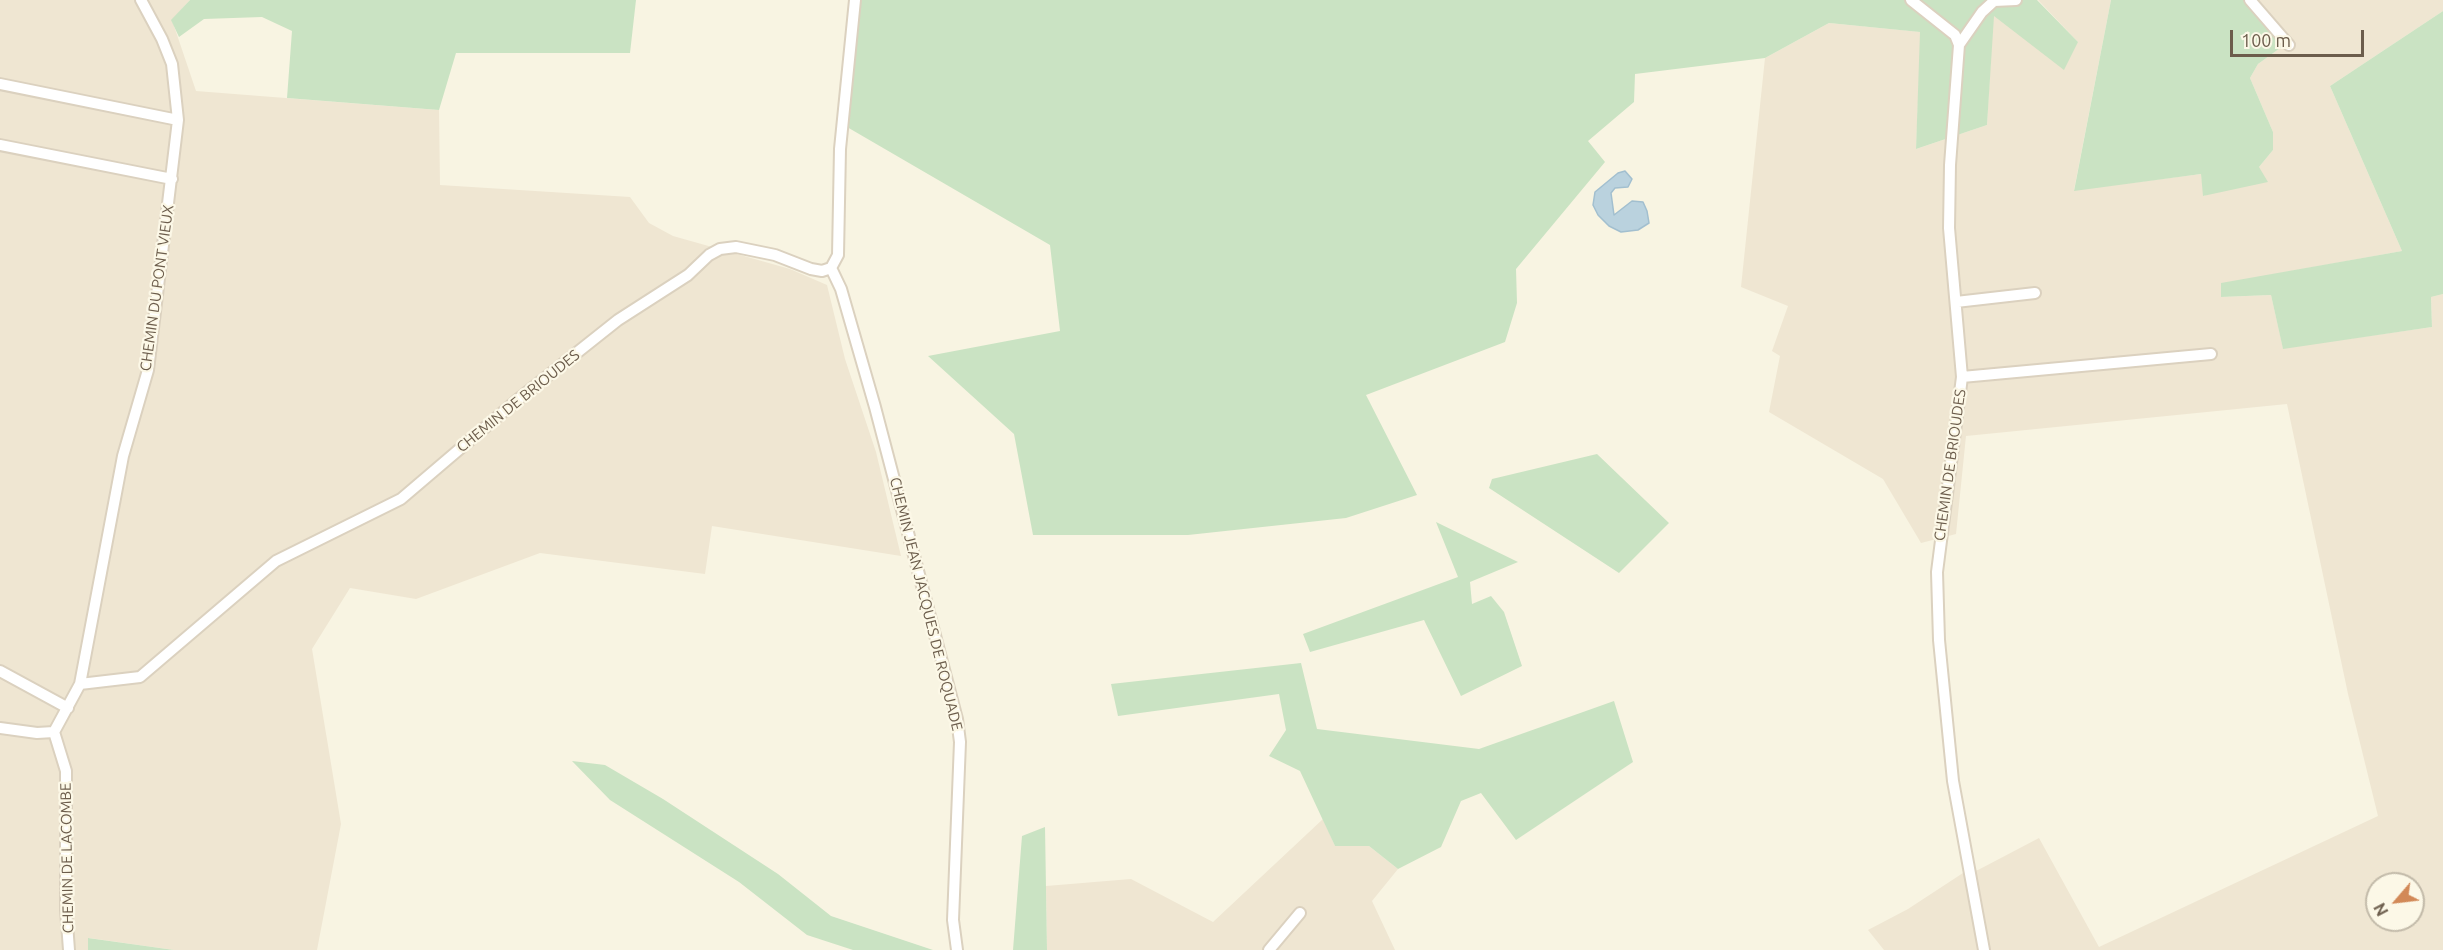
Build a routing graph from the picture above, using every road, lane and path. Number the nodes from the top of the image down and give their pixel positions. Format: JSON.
{"nodes":[{"id":1,"x":141,"y":0,"type":"edge"},
{"id":2,"x":855,"y":0,"type":"edge"},
{"id":3,"x":1911,"y":0,"type":"edge"},
{"id":4,"x":2016,"y":0,"type":"edge"},
{"id":5,"x":2250,"y":0,"type":"edge"},
{"id":6,"x":1959,"y":45,"type":"junction"},
{"id":7,"x":2289,"y":45,"type":"dead end"},
{"id":8,"x":0,"y":84,"type":"edge"},
{"id":9,"x":178,"y":120,"type":"junction"},
{"id":10,"x":0,"y":146,"type":"edge"},
{"id":11,"x":172,"y":179,"type":"junction"},
{"id":12,"x":831,"y":268,"type":"junction"},
{"id":13,"x":2035,"y":293,"type":"dead end"},
{"id":14,"x":1956,"y":302,"type":"junction"},
{"id":15,"x":2211,"y":354,"type":"dead end"},
{"id":16,"x":1962,"y":377,"type":"junction"},
{"id":17,"x":0,"y":671,"type":"edge"},
{"id":18,"x":80,"y":684,"type":"junction"},
{"id":19,"x":68,"y":708,"type":"junction"},
{"id":20,"x":0,"y":728,"type":"edge"},
{"id":21,"x":54,"y":732,"type":"junction"},
{"id":22,"x":1300,"y":913,"type":"dead end"},
{"id":23,"x":69,"y":950,"type":"edge"},
{"id":24,"x":957,"y":950,"type":"edge"},
{"id":25,"x":1269,"y":950,"type":"edge"},
{"id":26,"x":1984,"y":950,"type":"edge"}],
"edges":[{"from":1,"to":9,"type":"street","name":"CHEMIN DU PONT VIEUX"},
{"from":2,"to":12,"type":"street"},
{"from":3,"to":6,"type":"street"},
{"from":4,"to":6,"type":"street"},
{"from":5,"to":7,"type":"street"},
{"from":6,"to":14,"type":"street","name":"CHEMIN DE BRIOUDES"},
{"from":8,"to":9,"type":"street"},
{"from":9,"to":11,"type":"street","name":"CHEMIN DU PONT VIEUX"},
{"from":10,"to":11,"type":"street"},
{"from":11,"to":18,"type":"street","name":"CHEMIN DU PONT VIEUX"},
{"from":12,"to":18,"type":"street","name":"CHEMIN DE BRIOUDES"},
{"from":12,"to":24,"type":"street","name":"CHEMIN JEAN JACQUES DE ROQUADE"},
{"from":13,"to":14,"type":"street"},
{"from":14,"to":16,"type":"street","name":"CHEMIN DE BRIOUDES"},
{"from":15,"to":16,"type":"street"},
{"from":16,"to":26,"type":"street","name":"CHEMIN DE BRIOUDES"},
{"from":17,"to":19,"type":"street"},
{"from":18,"to":19,"type":"street"},
{"from":19,"to":21,"type":"street"},
{"from":20,"to":21,"type":"street"},
{"from":21,"to":23,"type":"street","name":"CHEMIN DE LACOMBE"},
{"from":22,"to":25,"type":"street"}]}
